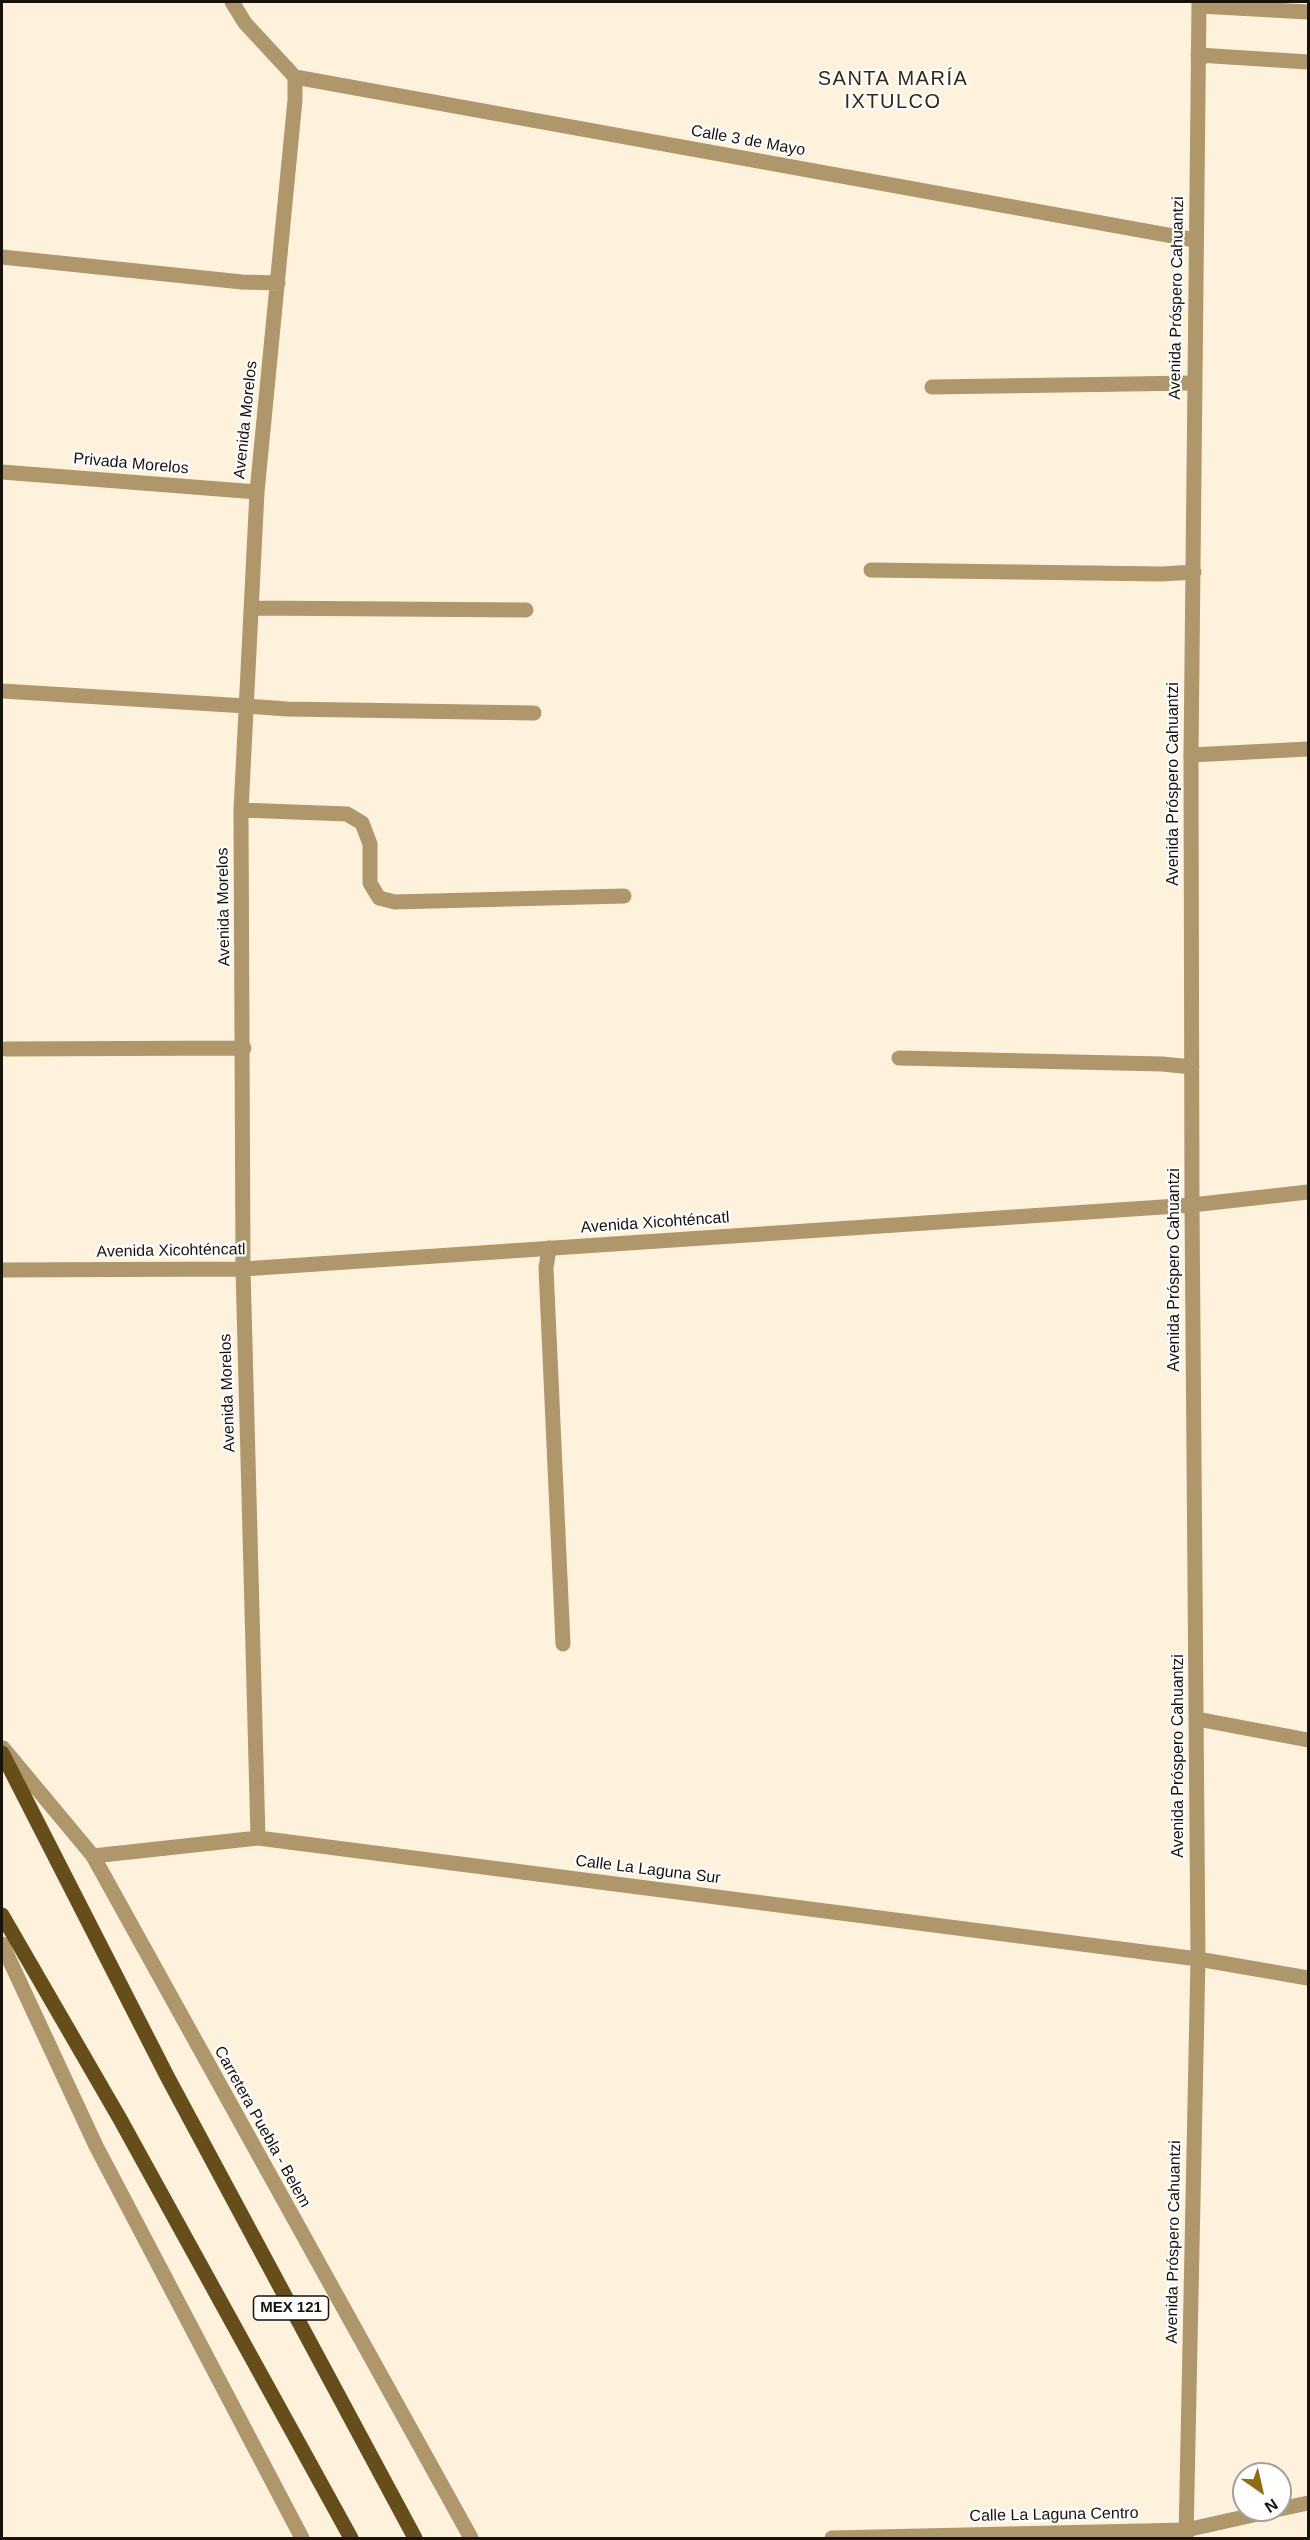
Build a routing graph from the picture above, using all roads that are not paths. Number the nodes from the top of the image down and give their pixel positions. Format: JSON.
{"nodes":[{"id":1,"x":232,"y":2,"type":"edge"},
{"id":2,"x":1199,"y":4,"type":"edge"},
{"id":3,"x":1308,"y":12,"type":"edge"},
{"id":4,"x":1198,"y":55,"type":"junction"},
{"id":5,"x":1308,"y":62,"type":"edge"},
{"id":6,"x":295,"y":77,"type":"junction"},
{"id":7,"x":1195,"y":240,"type":"junction"},
{"id":8,"x":2,"y":257,"type":"edge"},
{"id":9,"x":278,"y":283,"type":"junction"},
{"id":10,"x":1194,"y":383,"type":"junction"},
{"id":11,"x":932,"y":387,"type":"dead end"},
{"id":12,"x":2,"y":472,"type":"edge"},
{"id":13,"x":257,"y":492,"type":"junction"},
{"id":14,"x":871,"y":570,"type":"dead end"},
{"id":15,"x":1194,"y":572,"type":"junction"},
{"id":16,"x":252,"y":608,"type":"junction"},
{"id":17,"x":526,"y":610,"type":"dead end"},
{"id":18,"x":2,"y":691,"type":"edge"},
{"id":19,"x":246,"y":706,"type":"junction"},
{"id":20,"x":534,"y":713,"type":"dead end"},
{"id":21,"x":1308,"y":749,"type":"edge"},
{"id":22,"x":1191,"y":755,"type":"junction"},
{"id":23,"x":242,"y":810,"type":"junction"},
{"id":24,"x":624,"y":896,"type":"dead end"},
{"id":25,"x":244,"y":1048,"type":"junction"},
{"id":26,"x":6,"y":1049,"type":"dead end"},
{"id":27,"x":899,"y":1058,"type":"dead end"},
{"id":28,"x":1192,"y":1067,"type":"junction"},
{"id":29,"x":1308,"y":1192,"type":"edge"},
{"id":30,"x":1192,"y":1205,"type":"junction"},
{"id":31,"x":549,"y":1248,"type":"junction"},
{"id":32,"x":243,"y":1269,"type":"junction"},
{"id":33,"x":2,"y":1270,"type":"edge"},
{"id":34,"x":563,"y":1644,"type":"dead end"},
{"id":35,"x":1197,"y":1719,"type":"junction"},
{"id":36,"x":1308,"y":1740,"type":"edge"},
{"id":37,"x":2,"y":1746,"type":"edge"},
{"id":38,"x":2,"y":1753,"type":"edge"},
{"id":39,"x":258,"y":1838,"type":"junction"},
{"id":40,"x":93,"y":1856,"type":"junction"},
{"id":41,"x":2,"y":1916,"type":"edge"},
{"id":42,"x":2,"y":1944,"type":"edge"},
{"id":43,"x":1198,"y":1959,"type":"junction"},
{"id":44,"x":1308,"y":1978,"type":"edge"},
{"id":45,"x":1308,"y":2503,"type":"edge"},
{"id":46,"x":1292,"y":2507,"type":"edge"},
{"id":47,"x":1232,"y":2522,"type":"edge"},
{"id":48,"x":1186,"y":2534,"type":"edge"},
{"id":49,"x":302,"y":2538,"type":"edge"},
{"id":50,"x":351,"y":2538,"type":"edge"},
{"id":51,"x":415,"y":2538,"type":"edge"},
{"id":52,"x":471,"y":2538,"type":"edge"},
{"id":53,"x":832,"y":2538,"type":"edge"}],
"edges":[{"from":1,"to":6,"type":"street"},
{"from":2,"to":3,"type":"street"},
{"from":2,"to":4,"type":"street","name":"Avenida Próspero Cahuantzi"},
{"from":4,"to":5,"type":"street"},
{"from":4,"to":7,"type":"street","name":"Avenida Próspero Cahuantzi"},
{"from":6,"to":7,"type":"street","name":"Calle 3 de Mayo"},
{"from":6,"to":9,"type":"street","name":"Avenida Morelos"},
{"from":7,"to":10,"type":"street","name":"Avenida Próspero Cahuantzi"},
{"from":8,"to":9,"type":"street"},
{"from":9,"to":13,"type":"street","name":"Avenida Morelos"},
{"from":10,"to":11,"type":"street"},
{"from":10,"to":15,"type":"street","name":"Avenida Próspero Cahuantzi"},
{"from":12,"to":13,"type":"street","name":"Privada Morelos"},
{"from":13,"to":16,"type":"street","name":"Avenida Morelos"},
{"from":14,"to":15,"type":"street"},
{"from":15,"to":22,"type":"street","name":"Avenida Próspero Cahuantzi"},
{"from":16,"to":17,"type":"street"},
{"from":16,"to":19,"type":"street","name":"Avenida Morelos"},
{"from":18,"to":19,"type":"street"},
{"from":19,"to":20,"type":"street"},
{"from":19,"to":23,"type":"street","name":"Avenida Morelos"},
{"from":21,"to":22,"type":"street"},
{"from":22,"to":28,"type":"street","name":"Avenida Próspero Cahuantzi"},
{"from":23,"to":24,"type":"street"},
{"from":23,"to":25,"type":"street","name":"Avenida Morelos"},
{"from":25,"to":26,"type":"street"},
{"from":25,"to":32,"type":"street","name":"Avenida Morelos"},
{"from":27,"to":28,"type":"street"},
{"from":28,"to":30,"type":"street","name":"Avenida Próspero Cahuantzi"},
{"from":29,"to":30,"type":"street","name":"Avenida Xicohténcatl"},
{"from":30,"to":31,"type":"street","name":"Avenida Xicohténcatl"},
{"from":30,"to":35,"type":"street","name":"Avenida Próspero Cahuantzi"},
{"from":31,"to":32,"type":"street","name":"Avenida Xicohténcatl"},
{"from":31,"to":34,"type":"street"},
{"from":32,"to":33,"type":"street","name":"Avenida Xicohténcatl"},
{"from":32,"to":39,"type":"street","name":"Avenida Morelos"},
{"from":35,"to":36,"type":"street"},
{"from":35,"to":43,"type":"street","name":"Avenida Próspero Cahuantzi"},
{"from":37,"to":40,"type":"street","name":"Carretera Puebla - Belem"},
{"from":38,"to":51,"type":"main road","number":"MEX 121"},
{"from":39,"to":40,"type":"street","name":"Calle La Laguna Sur"},
{"from":39,"to":43,"type":"street","name":"Calle La Laguna Sur"},
{"from":40,"to":52,"type":"street","name":"Carretera Puebla - Belem"},
{"from":41,"to":50,"type":"main road","number":"MEX 121"},
{"from":42,"to":49,"type":"street"},
{"from":43,"to":44,"type":"street","name":"Calle La Laguna Sur"},
{"from":43,"to":48,"type":"street","name":"Avenida Próspero Cahuantzi"},
{"from":45,"to":46,"type":"street","name":"Calle La Laguna Centro"},
{"from":47,"to":48,"type":"street","name":"Calle La Laguna Centro"},
{"from":48,"to":53,"type":"street","name":"Calle La Laguna Centro"}]}
